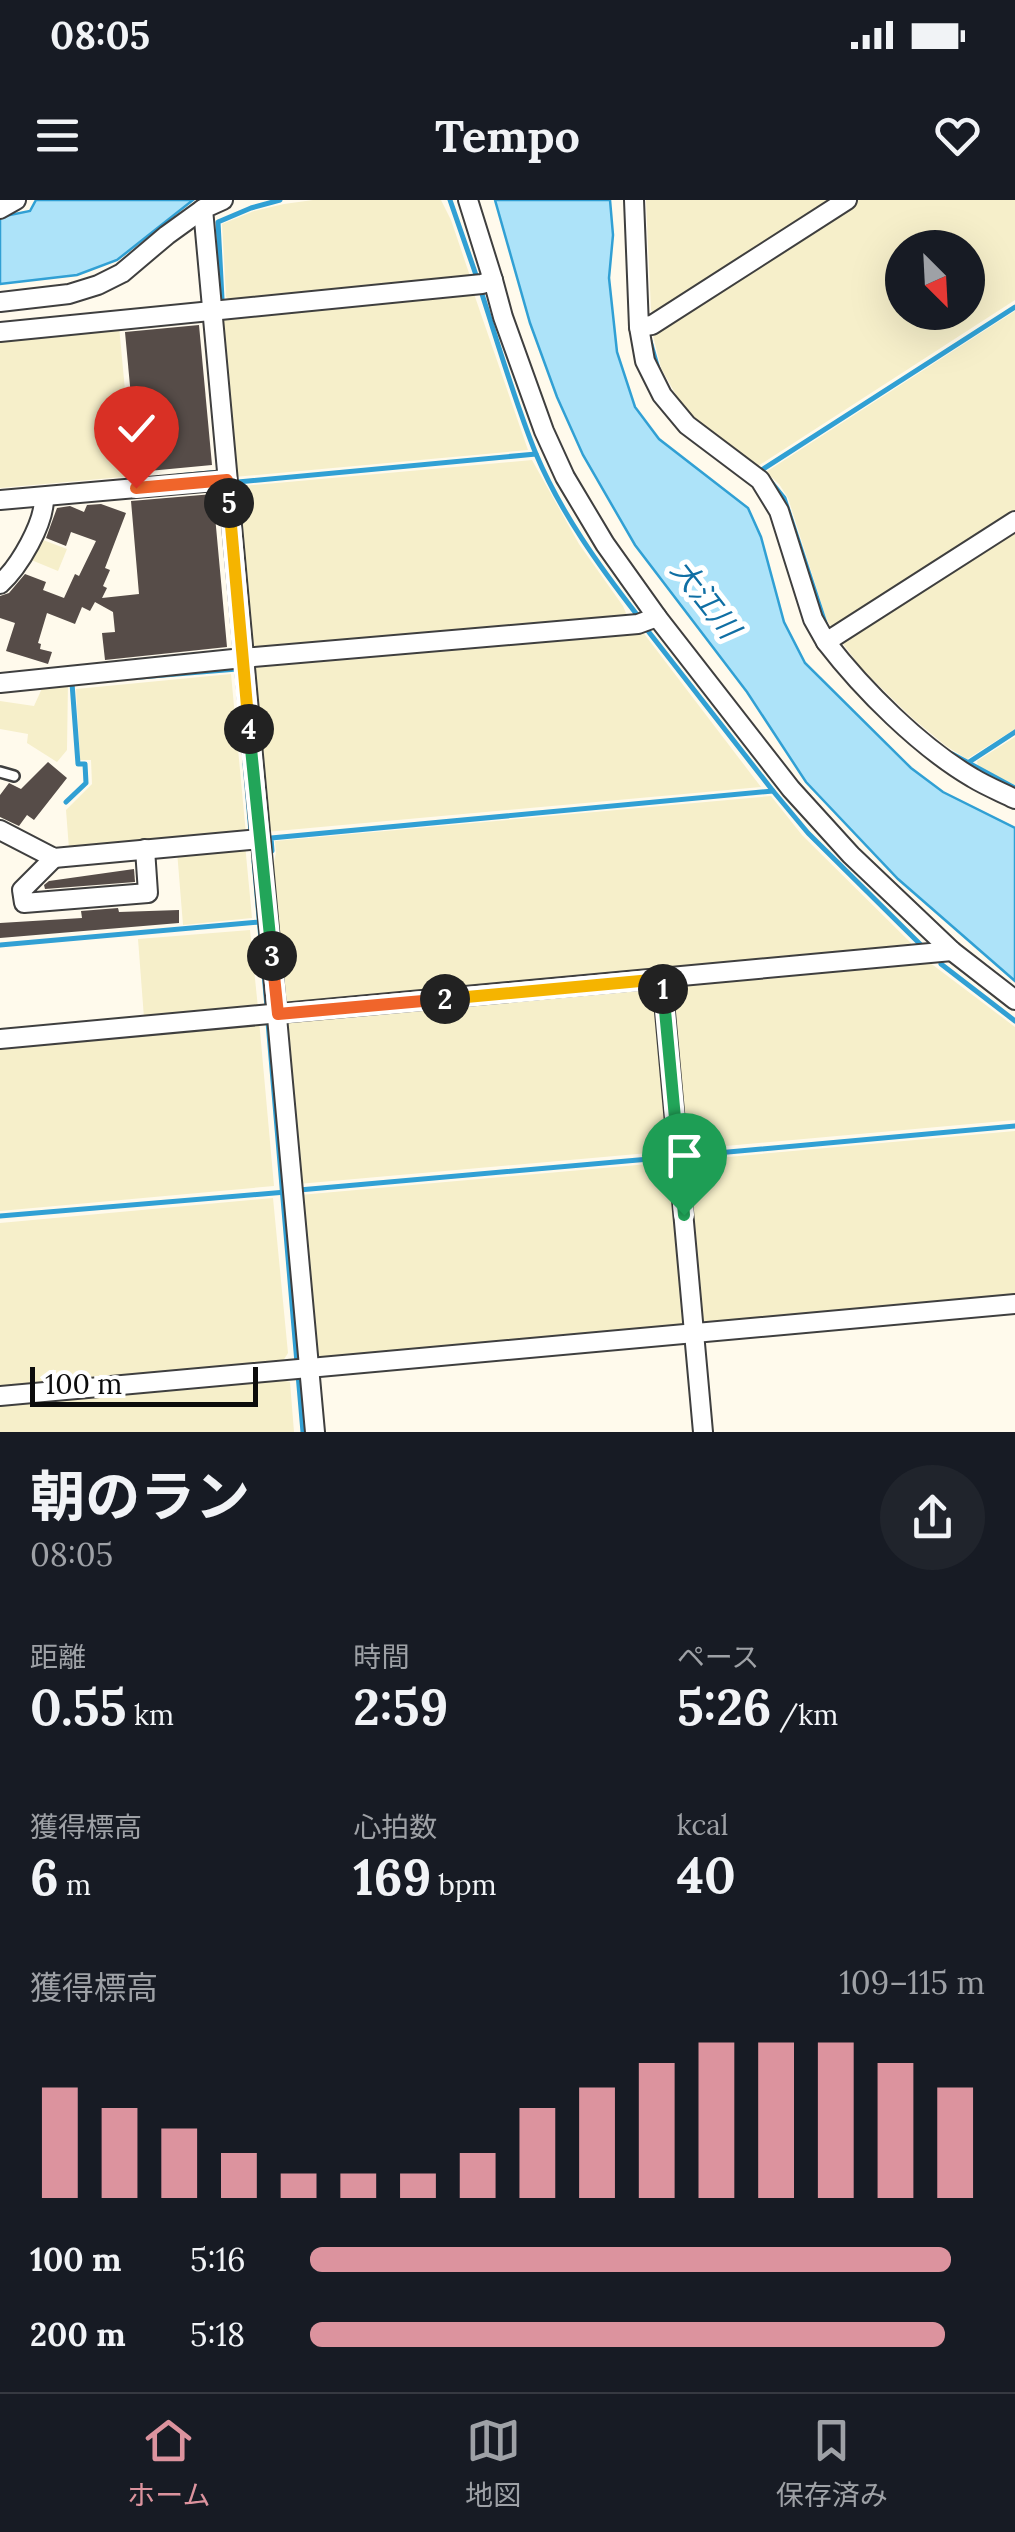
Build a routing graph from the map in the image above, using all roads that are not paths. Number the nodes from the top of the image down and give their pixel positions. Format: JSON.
{"nodes":[{"id":1,"x":16,"y":200,"type":"edge"},
{"id":2,"x":223,"y":200,"type":"edge"},
{"id":3,"x":468,"y":200,"type":"edge"},
{"id":4,"x":634,"y":200,"type":"edge"},
{"id":5,"x":847,"y":200,"type":"edge"},
{"id":6,"x":0,"y":209,"type":"edge"},
{"id":7,"x":204,"y":210,"type":"junction"},
{"id":8,"x":493,"y":280,"type":"junction"},
{"id":9,"x":0,"y":302,"type":"edge"},
{"id":10,"x":212,"y":309,"type":"junction"},
{"id":11,"x":640,"y":327,"type":"junction"},
{"id":12,"x":0,"y":332,"type":"edge"},
{"id":13,"x":227,"y":480,"type":"junction"},
{"id":14,"x":44,"y":497,"type":"junction"},
{"id":15,"x":0,"y":500,"type":"edge"},
{"id":16,"x":1015,"y":521,"type":"edge"},
{"id":17,"x":0,"y":584,"type":"edge"},
{"id":18,"x":657,"y":616,"type":"junction"},
{"id":19,"x":826,"y":642,"type":"junction"},
{"id":20,"x":243,"y":658,"type":"junction"},
{"id":21,"x":0,"y":683,"type":"edge"},
{"id":22,"x":0,"y":772,"type":"edge"},
{"id":23,"x":14,"y":776,"type":"dead end"},
{"id":24,"x":1015,"y":799,"type":"edge"},
{"id":25,"x":0,"y":830,"type":"edge"},
{"id":26,"x":260,"y":839,"type":"junction"},
{"id":27,"x":145,"y":850,"type":"junction"},
{"id":28,"x":54,"y":858,"type":"junction"},
{"id":29,"x":952,"y":951,"type":"junction"},
{"id":30,"x":662,"y":979,"type":"junction"},
{"id":31,"x":1015,"y":1000,"type":"edge"},
{"id":32,"x":278,"y":1014,"type":"junction"},
{"id":33,"x":0,"y":1039,"type":"edge"},
{"id":34,"x":1015,"y":1304,"type":"edge"},
{"id":35,"x":694,"y":1333,"type":"junction"},
{"id":36,"x":309,"y":1368,"type":"junction"},
{"id":37,"x":0,"y":1396,"type":"edge"},
{"id":38,"x":315,"y":1432,"type":"edge"},
{"id":39,"x":703,"y":1432,"type":"edge"}],
"edges":[{"from":1,"to":6,"type":"street"},
{"from":2,"to":7,"type":"street"},
{"from":3,"to":8,"type":"street"},
{"from":4,"to":11,"type":"street"},
{"from":5,"to":11,"type":"street"},
{"from":7,"to":9,"type":"street"},
{"from":7,"to":10,"type":"street"},
{"from":8,"to":10,"type":"street"},
{"from":8,"to":18,"type":"street"},
{"from":10,"to":12,"type":"street"},
{"from":10,"to":13,"type":"street"},
{"from":11,"to":19,"type":"street"},
{"from":13,"to":14,"type":"street"},
{"from":13,"to":20,"type":"street"},
{"from":14,"to":15,"type":"street"},
{"from":14,"to":17,"type":"street"},
{"from":16,"to":19,"type":"street"},
{"from":18,"to":20,"type":"street"},
{"from":18,"to":29,"type":"street"},
{"from":19,"to":24,"type":"street"},
{"from":20,"to":21,"type":"street"},
{"from":20,"to":26,"type":"street"},
{"from":22,"to":23,"type":"lane"},
{"from":25,"to":28,"type":"street"},
{"from":26,"to":27,"type":"street"},
{"from":26,"to":32,"type":"street"},
{"from":27,"to":28,"type":"street"},
{"from":27,"to":28,"type":"street"},
{"from":29,"to":30,"type":"street"},
{"from":29,"to":31,"type":"street"},
{"from":30,"to":32,"type":"street"},
{"from":30,"to":35,"type":"street"},
{"from":32,"to":33,"type":"street"},
{"from":32,"to":36,"type":"street"},
{"from":34,"to":35,"type":"street"},
{"from":35,"to":36,"type":"street"},
{"from":35,"to":39,"type":"street"},
{"from":36,"to":37,"type":"street"},
{"from":36,"to":38,"type":"street"}]}
